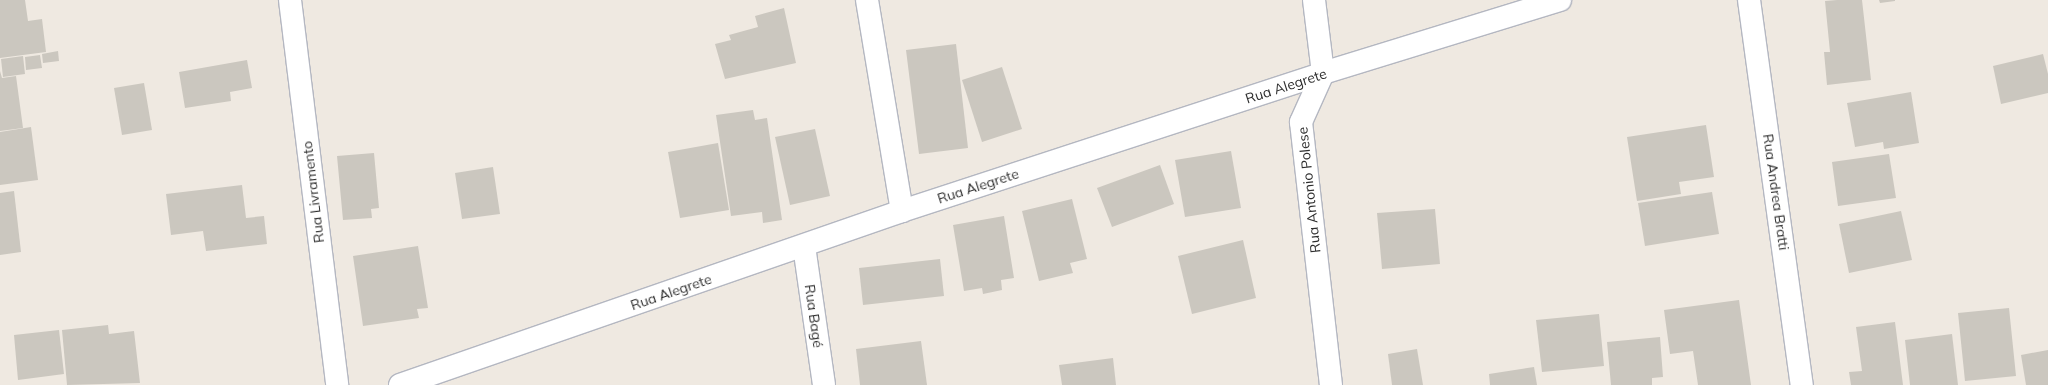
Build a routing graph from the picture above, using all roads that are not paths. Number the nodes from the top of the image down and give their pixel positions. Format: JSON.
{"nodes":[{"id":1,"x":290,"y":0,"type":"edge"},
{"id":2,"x":867,"y":0,"type":"edge"},
{"id":3,"x":1314,"y":0,"type":"edge"},
{"id":4,"x":1560,"y":0,"type":"edge"},
{"id":5,"x":1749,"y":0,"type":"edge"},
{"id":6,"x":1323,"y":73,"type":"junction"},
{"id":7,"x":902,"y":211,"type":"junction"},
{"id":8,"x":804,"y":246,"type":"junction"},
{"id":9,"x":337,"y":385,"type":"edge"},
{"id":10,"x":400,"y":385,"type":"edge"},
{"id":11,"x":824,"y":385,"type":"edge"},
{"id":12,"x":1331,"y":385,"type":"edge"},
{"id":13,"x":1802,"y":385,"type":"edge"}],
"edges":[{"from":1,"to":9,"type":"street","name":"Rua Livramento"},
{"from":2,"to":7,"type":"street"},
{"from":3,"to":6,"type":"street"},
{"from":4,"to":6,"type":"street","name":"Rua Alegrete"},
{"from":5,"to":13,"type":"street","name":"Rua Andrea Bratti"},
{"from":6,"to":7,"type":"street","name":"Rua Alegrete"},
{"from":6,"to":12,"type":"street","name":"Rua Antonio Polese"},
{"from":7,"to":8,"type":"street","name":"Rua Alegrete"},
{"from":8,"to":10,"type":"street","name":"Rua Alegrete"},
{"from":8,"to":11,"type":"street","name":"Rua Bagé"}]}
